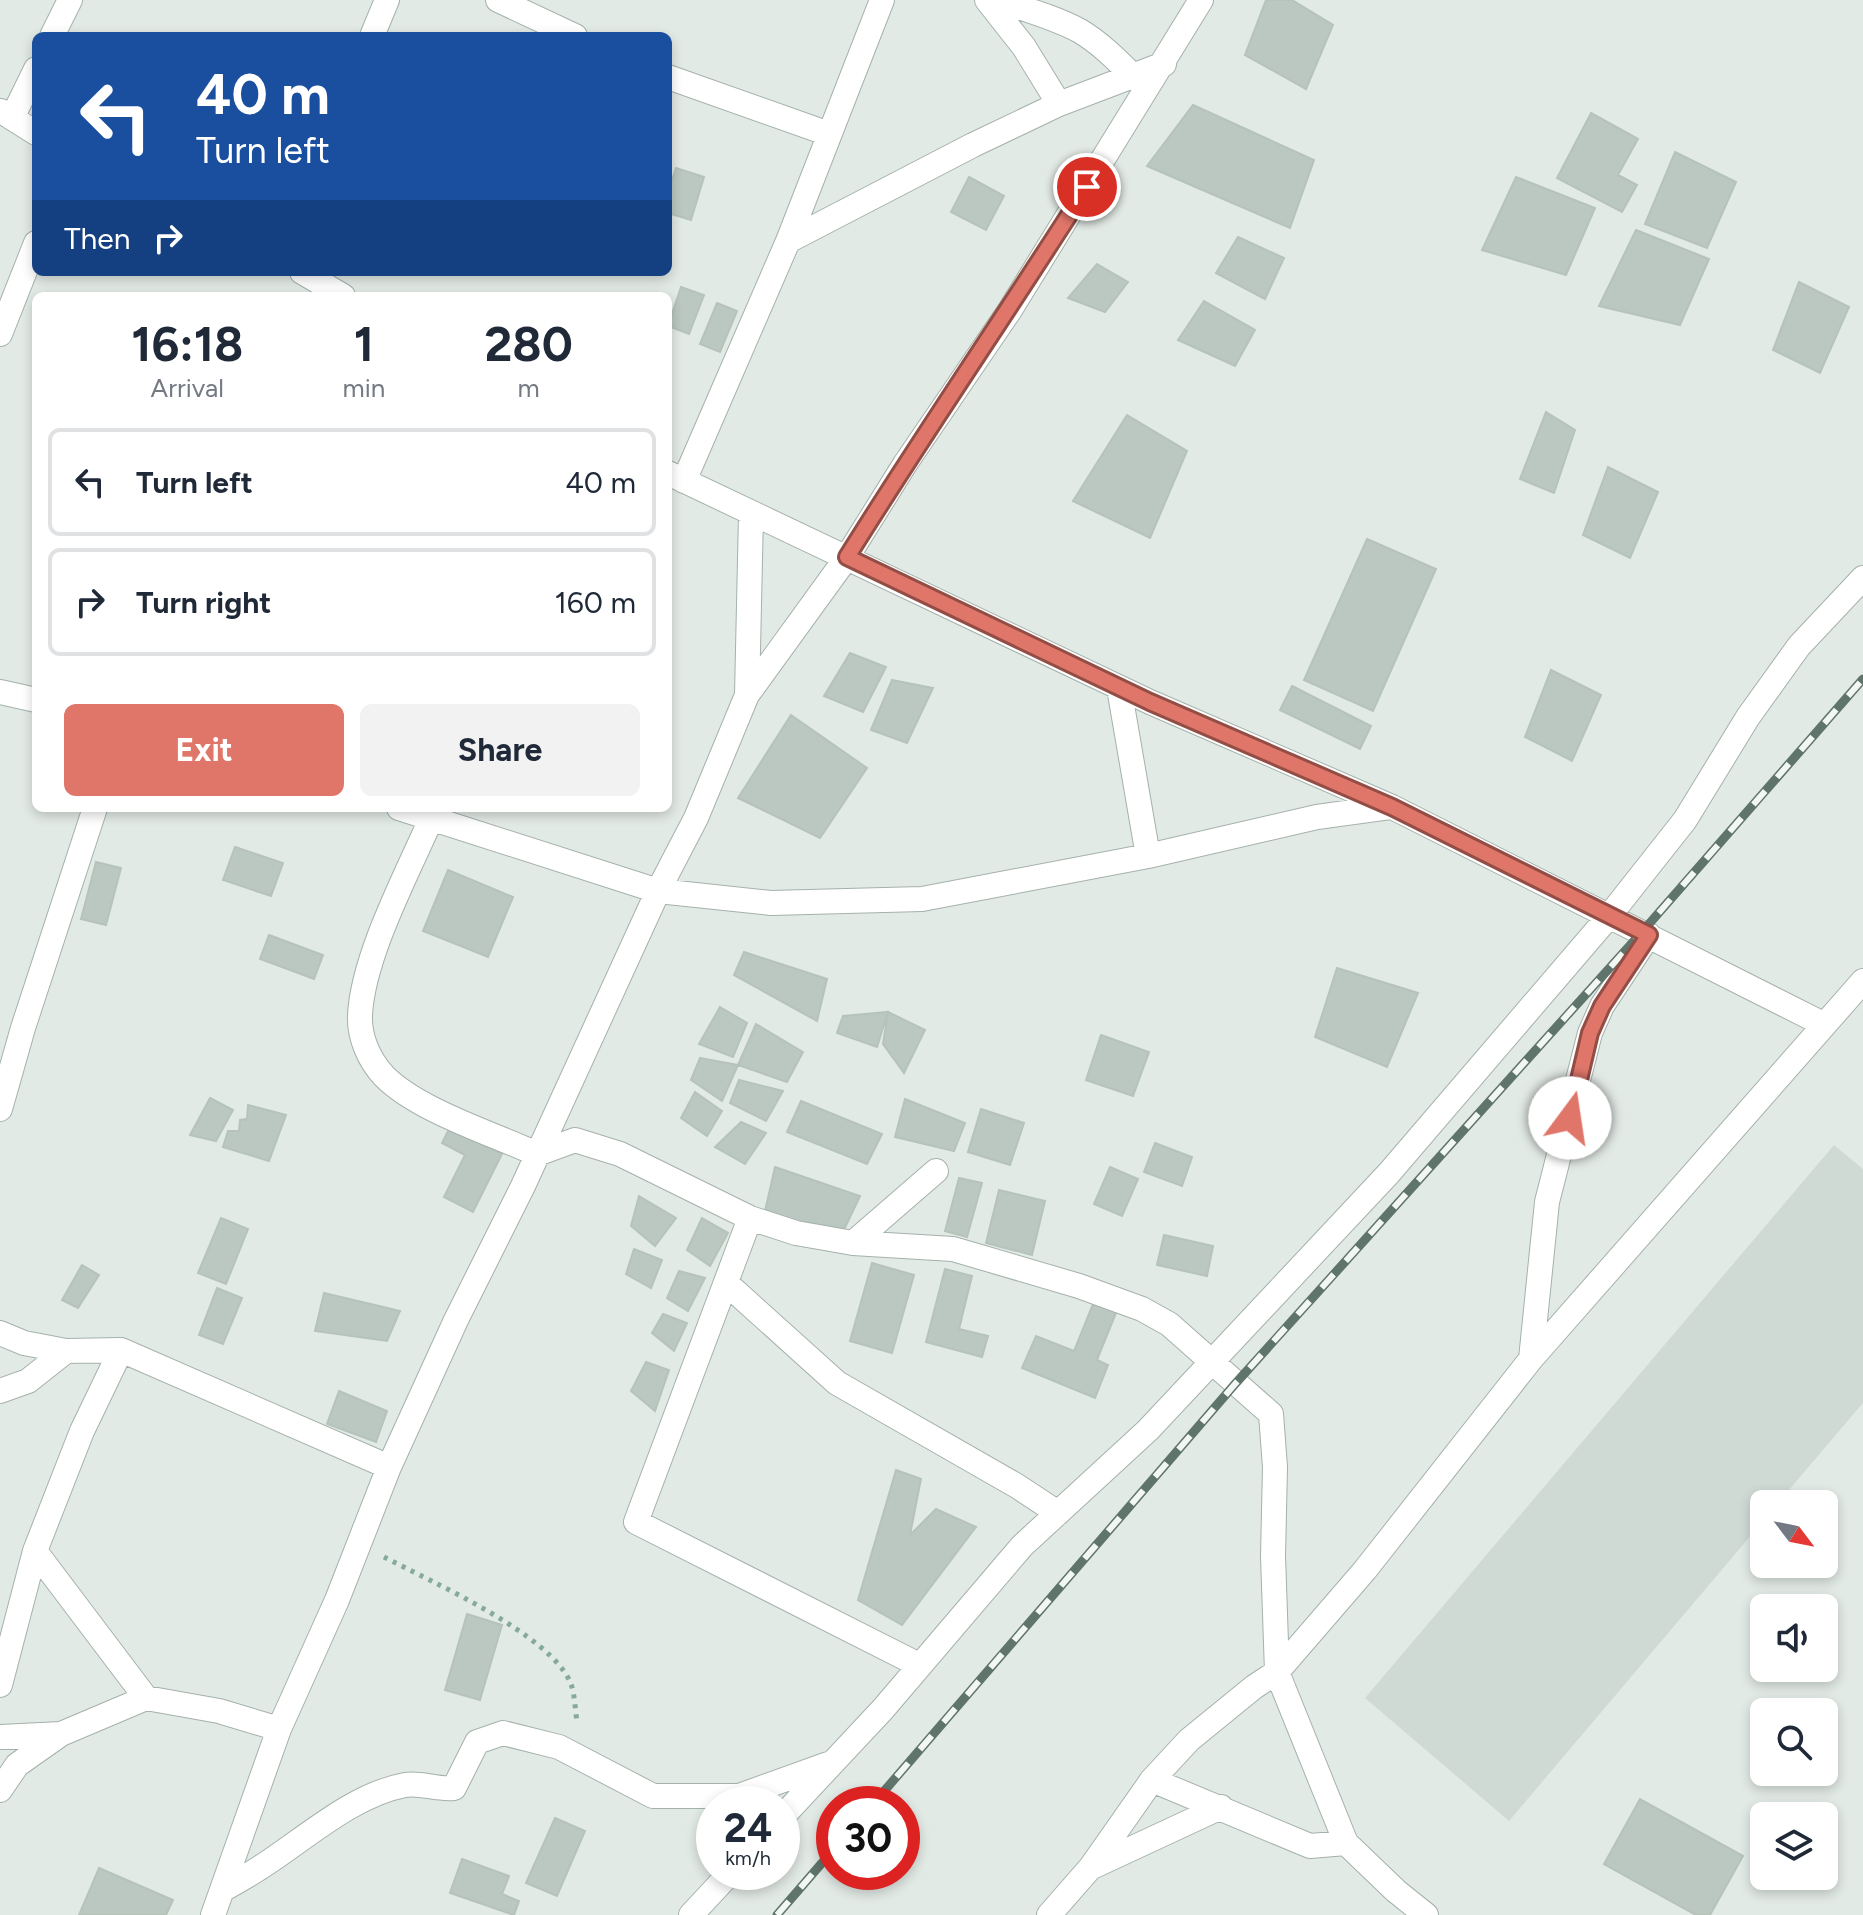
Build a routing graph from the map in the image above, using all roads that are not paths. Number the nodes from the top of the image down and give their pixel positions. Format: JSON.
{"nodes":[{"id":1,"x":70,"y":0,"type":"edge"},
{"id":2,"x":387,"y":0,"type":"edge"},
{"id":3,"x":498,"y":0,"type":"edge"},
{"id":4,"x":882,"y":0,"type":"edge"},
{"id":5,"x":987,"y":0,"type":"edge"},
{"id":6,"x":997,"y":0,"type":"edge"},
{"id":7,"x":1201,"y":0,"type":"edge"},
{"id":8,"x":54,"y":32,"type":"edge"},
{"id":9,"x":374,"y":32,"type":"edge"},
{"id":10,"x":566,"y":32,"type":"edge"},
{"id":11,"x":1164,"y":64,"type":"junction"},
{"id":12,"x":32,"y":75,"type":"edge"},
{"id":13,"x":1133,"y":76,"type":"junction"},
{"id":14,"x":672,"y":78,"type":"edge"},
{"id":15,"x":1059,"y":104,"type":"junction"},
{"id":16,"x":6,"y":114,"type":"edge"},
{"id":17,"x":32,"y":130,"type":"edge"},
{"id":18,"x":829,"y":134,"type":"junction"},
{"id":19,"x":788,"y":241,"type":"junction"},
{"id":20,"x":32,"y":253,"type":"edge"},
{"id":21,"x":309,"y":276,"type":"edge"},
{"id":22,"x":336,"y":292,"type":"edge"},
{"id":23,"x":0,"y":334,"type":"edge"},
{"id":24,"x":676,"y":477,"type":"edge"},
{"id":25,"x":751,"y":514,"type":"junction"},
{"id":26,"x":847,"y":557,"type":"junction"},
{"id":27,"x":1863,"y":578,"type":"edge"},
{"id":28,"x":1119,"y":688,"type":"junction"},
{"id":29,"x":0,"y":692,"type":"edge"},
{"id":30,"x":747,"y":695,"type":"junction"},
{"id":31,"x":32,"y":699,"type":"edge"},
{"id":32,"x":1392,"y":807,"type":"junction"},
{"id":33,"x":94,"y":812,"type":"edge"},
{"id":34,"x":411,"y":812,"type":"edge"},
{"id":35,"x":431,"y":819,"type":"junction"},
{"id":36,"x":1148,"y":856,"type":"junction"},
{"id":37,"x":658,"y":891,"type":"junction"},
{"id":38,"x":1610,"y":915,"type":"junction"},
{"id":39,"x":1649,"y":935,"type":"junction"},
{"id":40,"x":1863,"y":981,"type":"edge"},
{"id":41,"x":1823,"y":1024,"type":"junction"},
{"id":42,"x":0,"y":1109,"type":"edge"},
{"id":43,"x":537,"y":1154,"type":"junction"},
{"id":44,"x":936,"y":1171,"type":"dead end"},
{"id":45,"x":750,"y":1218,"type":"junction"},
{"id":46,"x":853,"y":1243,"type":"junction"},
{"id":47,"x":726,"y":1283,"type":"junction"},
{"id":48,"x":0,"y":1333,"type":"edge"},
{"id":49,"x":121,"y":1350,"type":"junction"},
{"id":50,"x":66,"y":1351,"type":"junction"},
{"id":51,"x":1531,"y":1359,"type":"junction"},
{"id":52,"x":1212,"y":1363,"type":"junction"},
{"id":53,"x":0,"y":1391,"type":"edge"},
{"id":54,"x":389,"y":1467,"type":"junction"},
{"id":55,"x":1058,"y":1513,"type":"junction"},
{"id":56,"x":35,"y":1551,"type":"junction"},
{"id":57,"x":919,"y":1665,"type":"junction"},
{"id":58,"x":1277,"y":1672,"type":"junction"},
{"id":59,"x":0,"y":1685,"type":"edge"},
{"id":60,"x":146,"y":1698,"type":"junction"},
{"id":61,"x":279,"y":1729,"type":"junction"},
{"id":62,"x":61,"y":1734,"type":"junction"},
{"id":63,"x":0,"y":1737,"type":"edge"},
{"id":64,"x":834,"y":1762,"type":"junction"},
{"id":65,"x":1152,"y":1780,"type":"junction"},
{"id":66,"x":0,"y":1790,"type":"edge"},
{"id":67,"x":800,"y":1798,"type":"edge"},
{"id":68,"x":1221,"y":1807,"type":"junction"},
{"id":69,"x":1346,"y":1843,"type":"junction"},
{"id":70,"x":1091,"y":1867,"type":"junction"},
{"id":71,"x":224,"y":1889,"type":"junction"},
{"id":72,"x":714,"y":1890,"type":"edge"},
{"id":73,"x":213,"y":1915,"type":"edge"},
{"id":74,"x":691,"y":1915,"type":"edge"},
{"id":75,"x":1049,"y":1915,"type":"edge"},
{"id":76,"x":1426,"y":1915,"type":"edge"}],
"edges":[{"from":1,"to":8,"type":"street"},
{"from":2,"to":9,"type":"street"},
{"from":3,"to":10,"type":"street"},
{"from":4,"to":18,"type":"street"},
{"from":5,"to":15,"type":"street"},
{"from":6,"to":13,"type":"street"},
{"from":7,"to":11,"type":"street"},
{"from":11,"to":13,"type":"street"},
{"from":11,"to":26,"type":"street"},
{"from":12,"to":16,"type":"street"},
{"from":13,"to":15,"type":"street"},
{"from":14,"to":18,"type":"street"},
{"from":15,"to":19,"type":"street"},
{"from":16,"to":17,"type":"street"},
{"from":18,"to":19,"type":"street"},
{"from":19,"to":24,"type":"street"},
{"from":20,"to":23,"type":"street"},
{"from":21,"to":22,"type":"street"},
{"from":24,"to":25,"type":"street"},
{"from":25,"to":26,"type":"street"},
{"from":25,"to":30,"type":"street"},
{"from":26,"to":28,"type":"street"},
{"from":26,"to":30,"type":"street"},
{"from":27,"to":38,"type":"street"},
{"from":28,"to":32,"type":"street"},
{"from":28,"to":36,"type":"street"},
{"from":29,"to":31,"type":"street"},
{"from":30,"to":37,"type":"street"},
{"from":32,"to":36,"type":"street"},
{"from":32,"to":38,"type":"street"},
{"from":33,"to":42,"type":"street"},
{"from":34,"to":35,"type":"street"},
{"from":35,"to":37,"type":"street"},
{"from":35,"to":43,"type":"street"},
{"from":36,"to":37,"type":"street"},
{"from":37,"to":43,"type":"street"},
{"from":38,"to":39,"type":"street"},
{"from":38,"to":52,"type":"street"},
{"from":39,"to":41,"type":"street"},
{"from":39,"to":51,"type":"street"},
{"from":40,"to":41,"type":"street"},
{"from":41,"to":51,"type":"street"},
{"from":43,"to":45,"type":"street"},
{"from":43,"to":54,"type":"street"},
{"from":44,"to":46,"type":"street"},
{"from":45,"to":46,"type":"street"},
{"from":45,"to":47,"type":"street"},
{"from":46,"to":52,"type":"street"},
{"from":47,"to":55,"type":"street"},
{"from":47,"to":57,"type":"street"},
{"from":48,"to":50,"type":"street"},
{"from":49,"to":50,"type":"street"},
{"from":49,"to":54,"type":"street"},
{"from":49,"to":56,"type":"street"},
{"from":50,"to":53,"type":"street"},
{"from":51,"to":58,"type":"street"},
{"from":52,"to":55,"type":"street"},
{"from":52,"to":58,"type":"street"},
{"from":54,"to":61,"type":"street"},
{"from":55,"to":57,"type":"street"},
{"from":56,"to":59,"type":"street"},
{"from":56,"to":60,"type":"street"},
{"from":57,"to":64,"type":"street"},
{"from":58,"to":65,"type":"street"},
{"from":58,"to":69,"type":"street"},
{"from":60,"to":61,"type":"street"},
{"from":60,"to":62,"type":"street"},
{"from":61,"to":71,"type":"street"},
{"from":62,"to":63,"type":"street"},
{"from":62,"to":66,"type":"street"},
{"from":64,"to":67,"type":"street"},
{"from":64,"to":71,"type":"street"},
{"from":65,"to":68,"type":"street"},
{"from":65,"to":70,"type":"street"},
{"from":68,"to":69,"type":"street"},
{"from":68,"to":70,"type":"street"},
{"from":69,"to":76,"type":"street"},
{"from":70,"to":75,"type":"street"},
{"from":71,"to":73,"type":"street"},
{"from":72,"to":74,"type":"street"}]}
